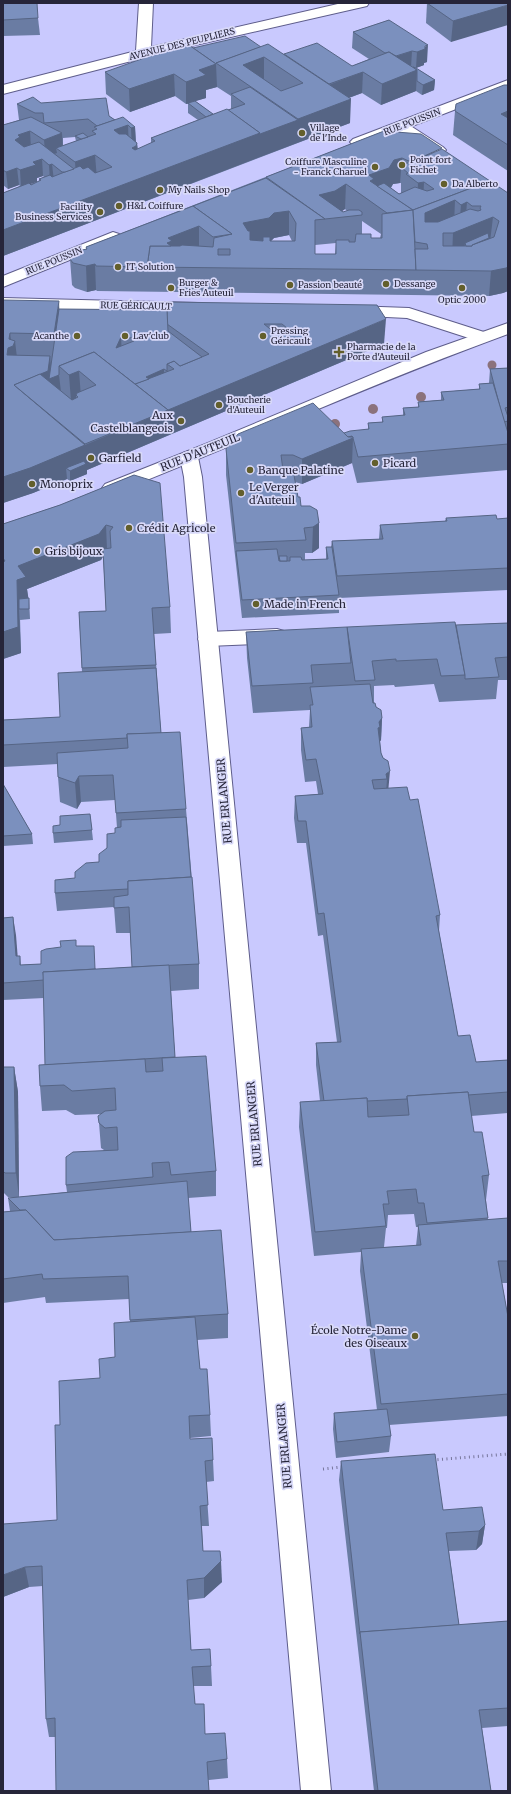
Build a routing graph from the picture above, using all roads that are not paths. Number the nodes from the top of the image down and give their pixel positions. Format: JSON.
{"nodes":[{"id":1,"x":146,"y":3,"type":"edge"},
{"id":2,"x":362,"y":3,"type":"edge"},
{"id":3,"x":143,"y":53,"type":"junction"},
{"id":4,"x":508,"y":84,"type":"edge"},
{"id":5,"x":3,"y":90,"type":"edge"},
{"id":6,"x":401,"y":126,"type":"junction"},
{"id":7,"x":342,"y":149,"type":"edge"},
{"id":8,"x":452,"y":159,"type":"edge"},
{"id":9,"x":130,"y":231,"type":"edge"},
{"id":10,"x":3,"y":282,"type":"edge"},
{"id":11,"x":3,"y":303,"type":"edge"},
{"id":12,"x":210,"y":308,"type":"edge"},
{"id":13,"x":337,"y":311,"type":"edge"},
{"id":14,"x":508,"y":328,"type":"edge"},
{"id":15,"x":481,"y":337,"type":"junction"},
{"id":16,"x":189,"y":457,"type":"junction"},
{"id":17,"x":92,"y":495,"type":"edge"},
{"id":18,"x":298,"y":635,"type":"edge"},
{"id":19,"x":208,"y":639,"type":"junction"},
{"id":20,"x":316,"y":1791,"type":"edge"}],
"edges":[{"from":1,"to":3,"type":"street"},
{"from":2,"to":3,"type":"street","name":"AVENUE DES PEUPLIERS"},
{"from":3,"to":5,"type":"street","name":"AVENUE DES PEUPLIERS"},
{"from":4,"to":6,"type":"street","name":"RUE POUSSIN"},
{"from":6,"to":7,"type":"street","name":"RUE POUSSIN"},
{"from":6,"to":8,"type":"street"},
{"from":9,"to":10,"type":"street","name":"RUE POUSSIN"},
{"from":11,"to":12,"type":"street","name":"RUE GÉRICAULT"},
{"from":13,"to":15,"type":"street"},
{"from":14,"to":15,"type":"street","name":"RUE D'AUTEUIL"},
{"from":15,"to":16,"type":"street","name":"RUE D'AUTEUIL"},
{"from":16,"to":17,"type":"street","name":"RUE D'AUTEUIL"},
{"from":16,"to":19,"type":"street","name":"RUE ERLANGER"},
{"from":18,"to":19,"type":"street"},
{"from":19,"to":20,"type":"street","name":"RUE ERLANGER"}]}
